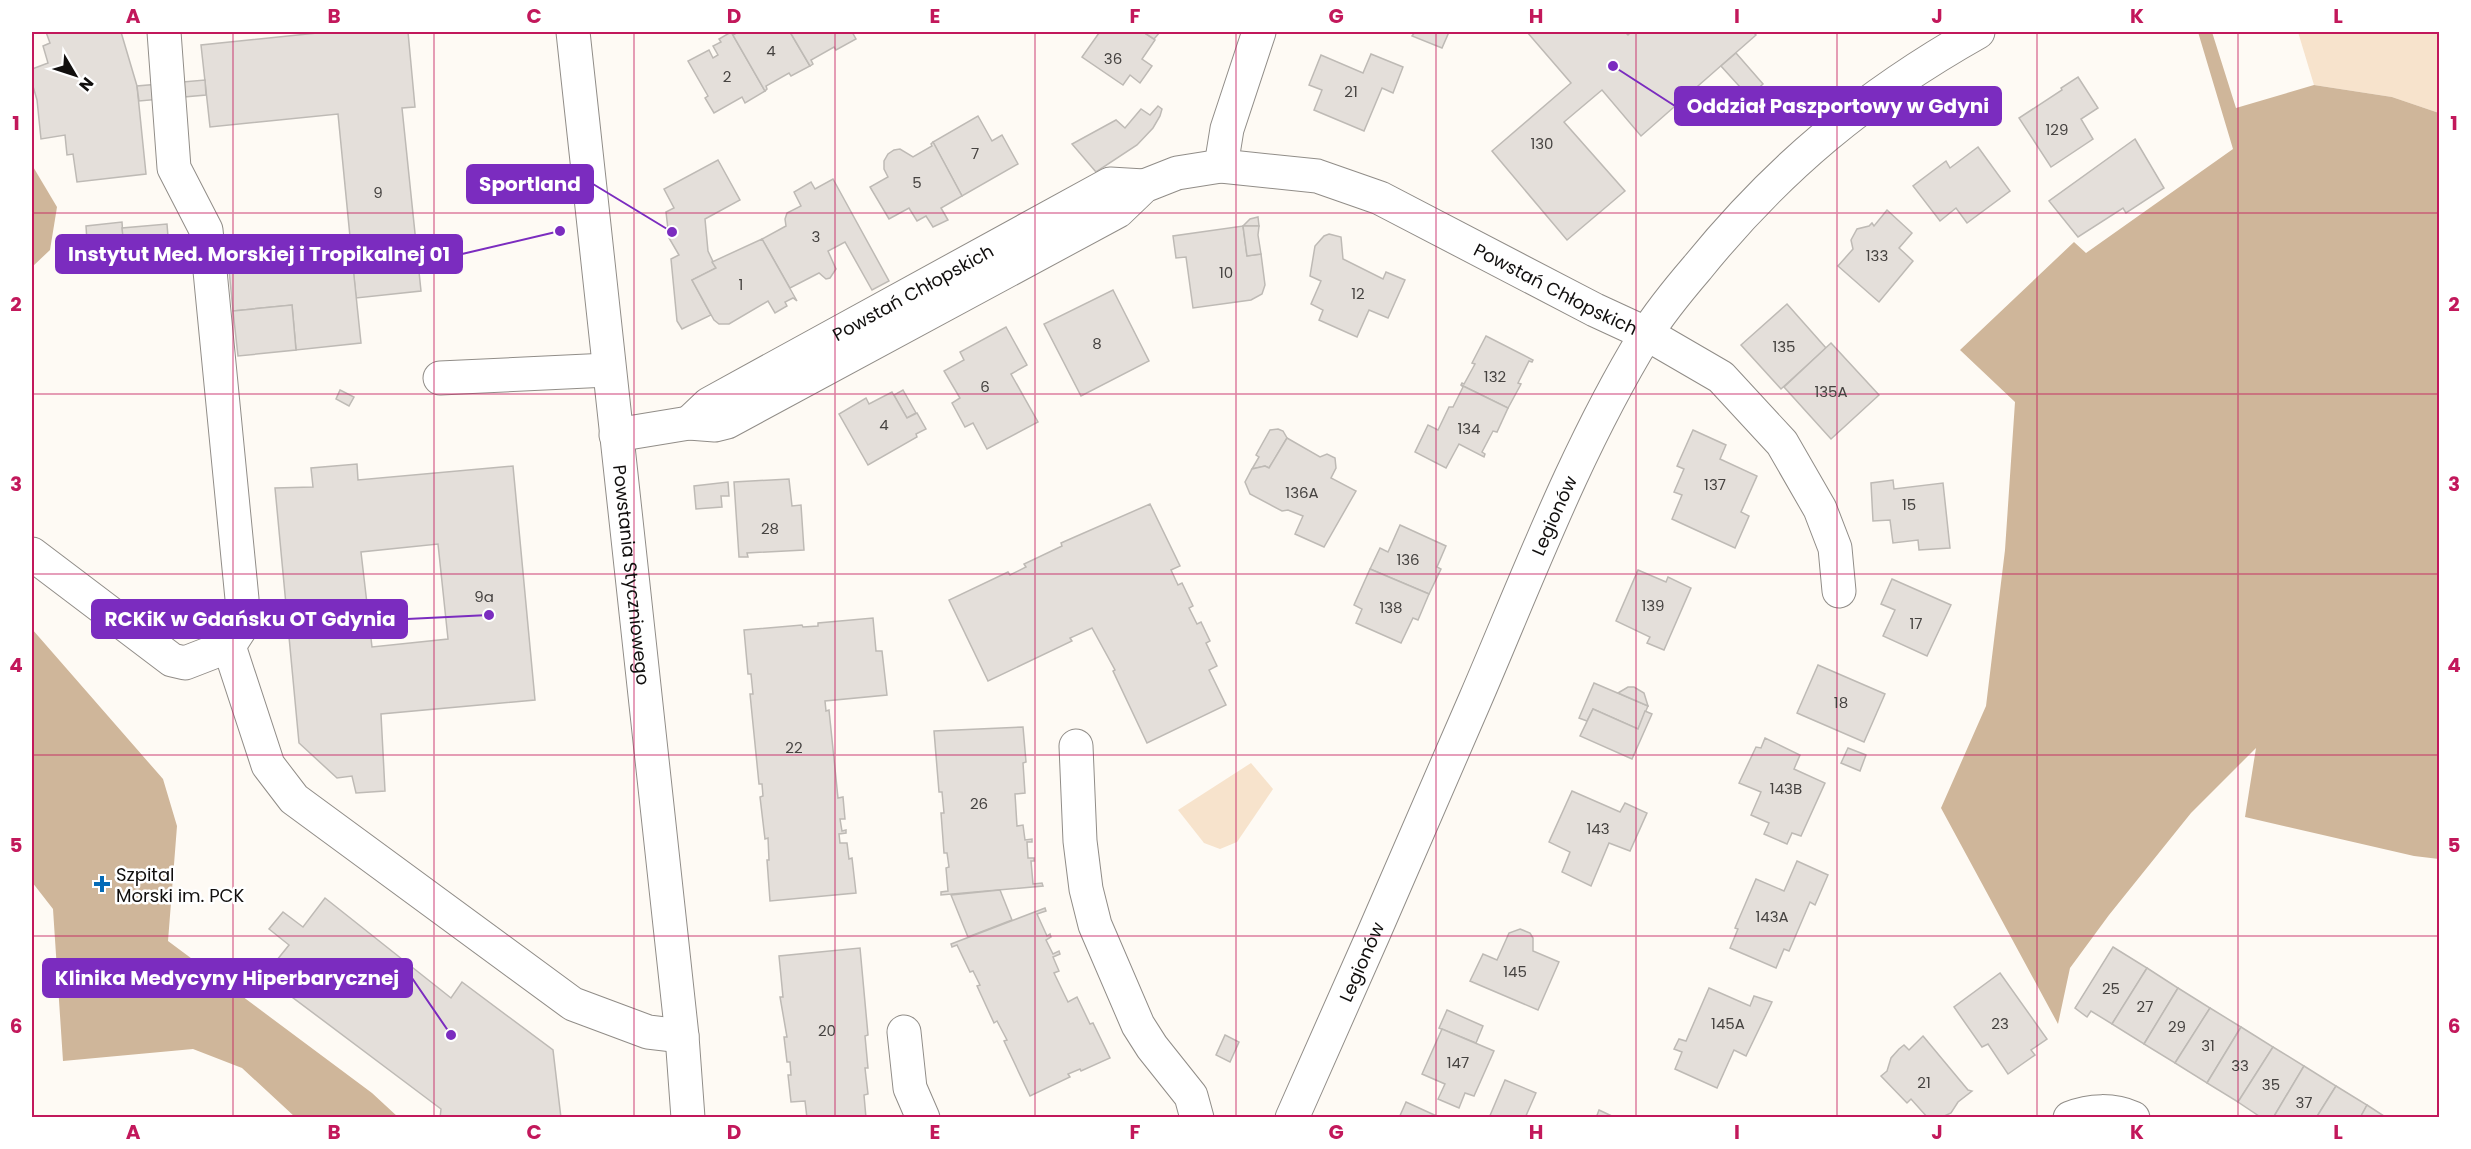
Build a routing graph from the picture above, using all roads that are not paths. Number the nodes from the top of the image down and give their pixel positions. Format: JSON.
{"nodes":[{"id":1,"x":164,"y":32,"type":"edge"},
{"id":2,"x":573,"y":32,"type":"edge"},
{"id":3,"x":1259,"y":32,"type":"edge"},
{"id":4,"x":1978,"y":32,"type":"edge"},
{"id":5,"x":1221,"y":166,"type":"junction"},
{"id":6,"x":1647,"y":334,"type":"junction"},
{"id":7,"x":608,"y":370,"type":"junction"},
{"id":8,"x":441,"y":378,"type":"dead end"},
{"id":9,"x":616,"y":435,"type":"junction"},
{"id":10,"x":32,"y":554,"type":"edge"},
{"id":11,"x":1839,"y":591,"type":"dead end"},
{"id":12,"x":229,"y":646,"type":"junction"},
{"id":13,"x":1076,"y":746,"type":"dead end"},
{"id":14,"x":904,"y":1032,"type":"dead end"},
{"id":15,"x":682,"y":1036,"type":"junction"},
{"id":16,"x":688,"y":1118,"type":"edge"},
{"id":17,"x":923,"y":1118,"type":"edge"},
{"id":18,"x":1197,"y":1118,"type":"edge"},
{"id":19,"x":1292,"y":1118,"type":"edge"},
{"id":20,"x":2070,"y":1118,"type":"edge"},
{"id":21,"x":2133,"y":1118,"type":"edge"}],
"edges":[{"from":1,"to":12,"type":"street"},
{"from":2,"to":7,"type":"street","name":"Powstania Styczniowego"},
{"from":3,"to":5,"type":"street"},
{"from":4,"to":6,"type":"street","name":"Legionów"},
{"from":5,"to":6,"type":"street","name":"Powstań Chłopskich"},
{"from":5,"to":9,"type":"street","name":"Powstań Chłopskich"},
{"from":6,"to":11,"type":"street","name":"Powstań Chłopskich"},
{"from":6,"to":19,"type":"street","name":"Legionów"},
{"from":7,"to":8,"type":"street"},
{"from":7,"to":9,"type":"street","name":"Powstania Styczniowego"},
{"from":9,"to":15,"type":"street","name":"Powstania Styczniowego"},
{"from":10,"to":12,"type":"street"},
{"from":12,"to":15,"type":"street"},
{"from":13,"to":18,"type":"street"},
{"from":14,"to":17,"type":"street"},
{"from":15,"to":16,"type":"street","name":"Powstania Styczniowego"},
{"from":20,"to":21,"type":"street"}]}
